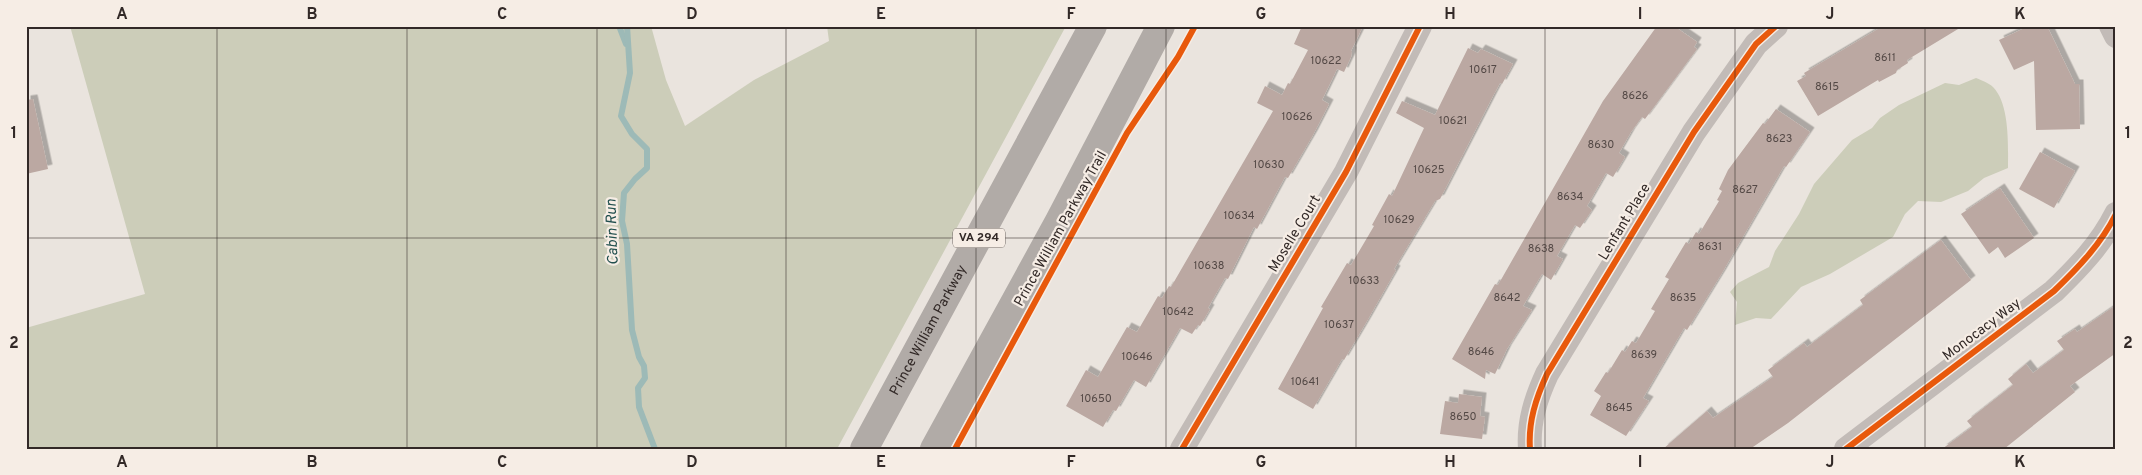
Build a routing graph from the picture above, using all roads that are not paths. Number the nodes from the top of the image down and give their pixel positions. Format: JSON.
{"nodes":[{"id":1,"x":1093,"y":26,"type":"edge"},
{"id":2,"x":1161,"y":26,"type":"edge"},
{"id":3,"x":1420,"y":26,"type":"edge"},
{"id":4,"x":1776,"y":26,"type":"edge"},
{"id":5,"x":2110,"y":26,"type":"edge"},
{"id":6,"x":2116,"y":36,"type":"edge"},
{"id":7,"x":2116,"y":214,"type":"edge"},
{"id":8,"x":864,"y":449,"type":"edge"},
{"id":9,"x":934,"y":449,"type":"edge"},
{"id":10,"x":1182,"y":449,"type":"edge"},
{"id":11,"x":1530,"y":449,"type":"edge"},
{"id":12,"x":1846,"y":449,"type":"edge"}],
"edges":[{"from":1,"to":8,"type":"highway","name":"Prince William Parkway","number":"VA 294"},
{"from":2,"to":9,"type":"highway"},
{"from":3,"to":10,"type":"street","name":"Moselle Court"},
{"from":4,"to":11,"type":"street","name":"Lenfant Place"},
{"from":5,"to":6,"type":"street"},
{"from":7,"to":12,"type":"street","name":"Monocacy Way"}]}
